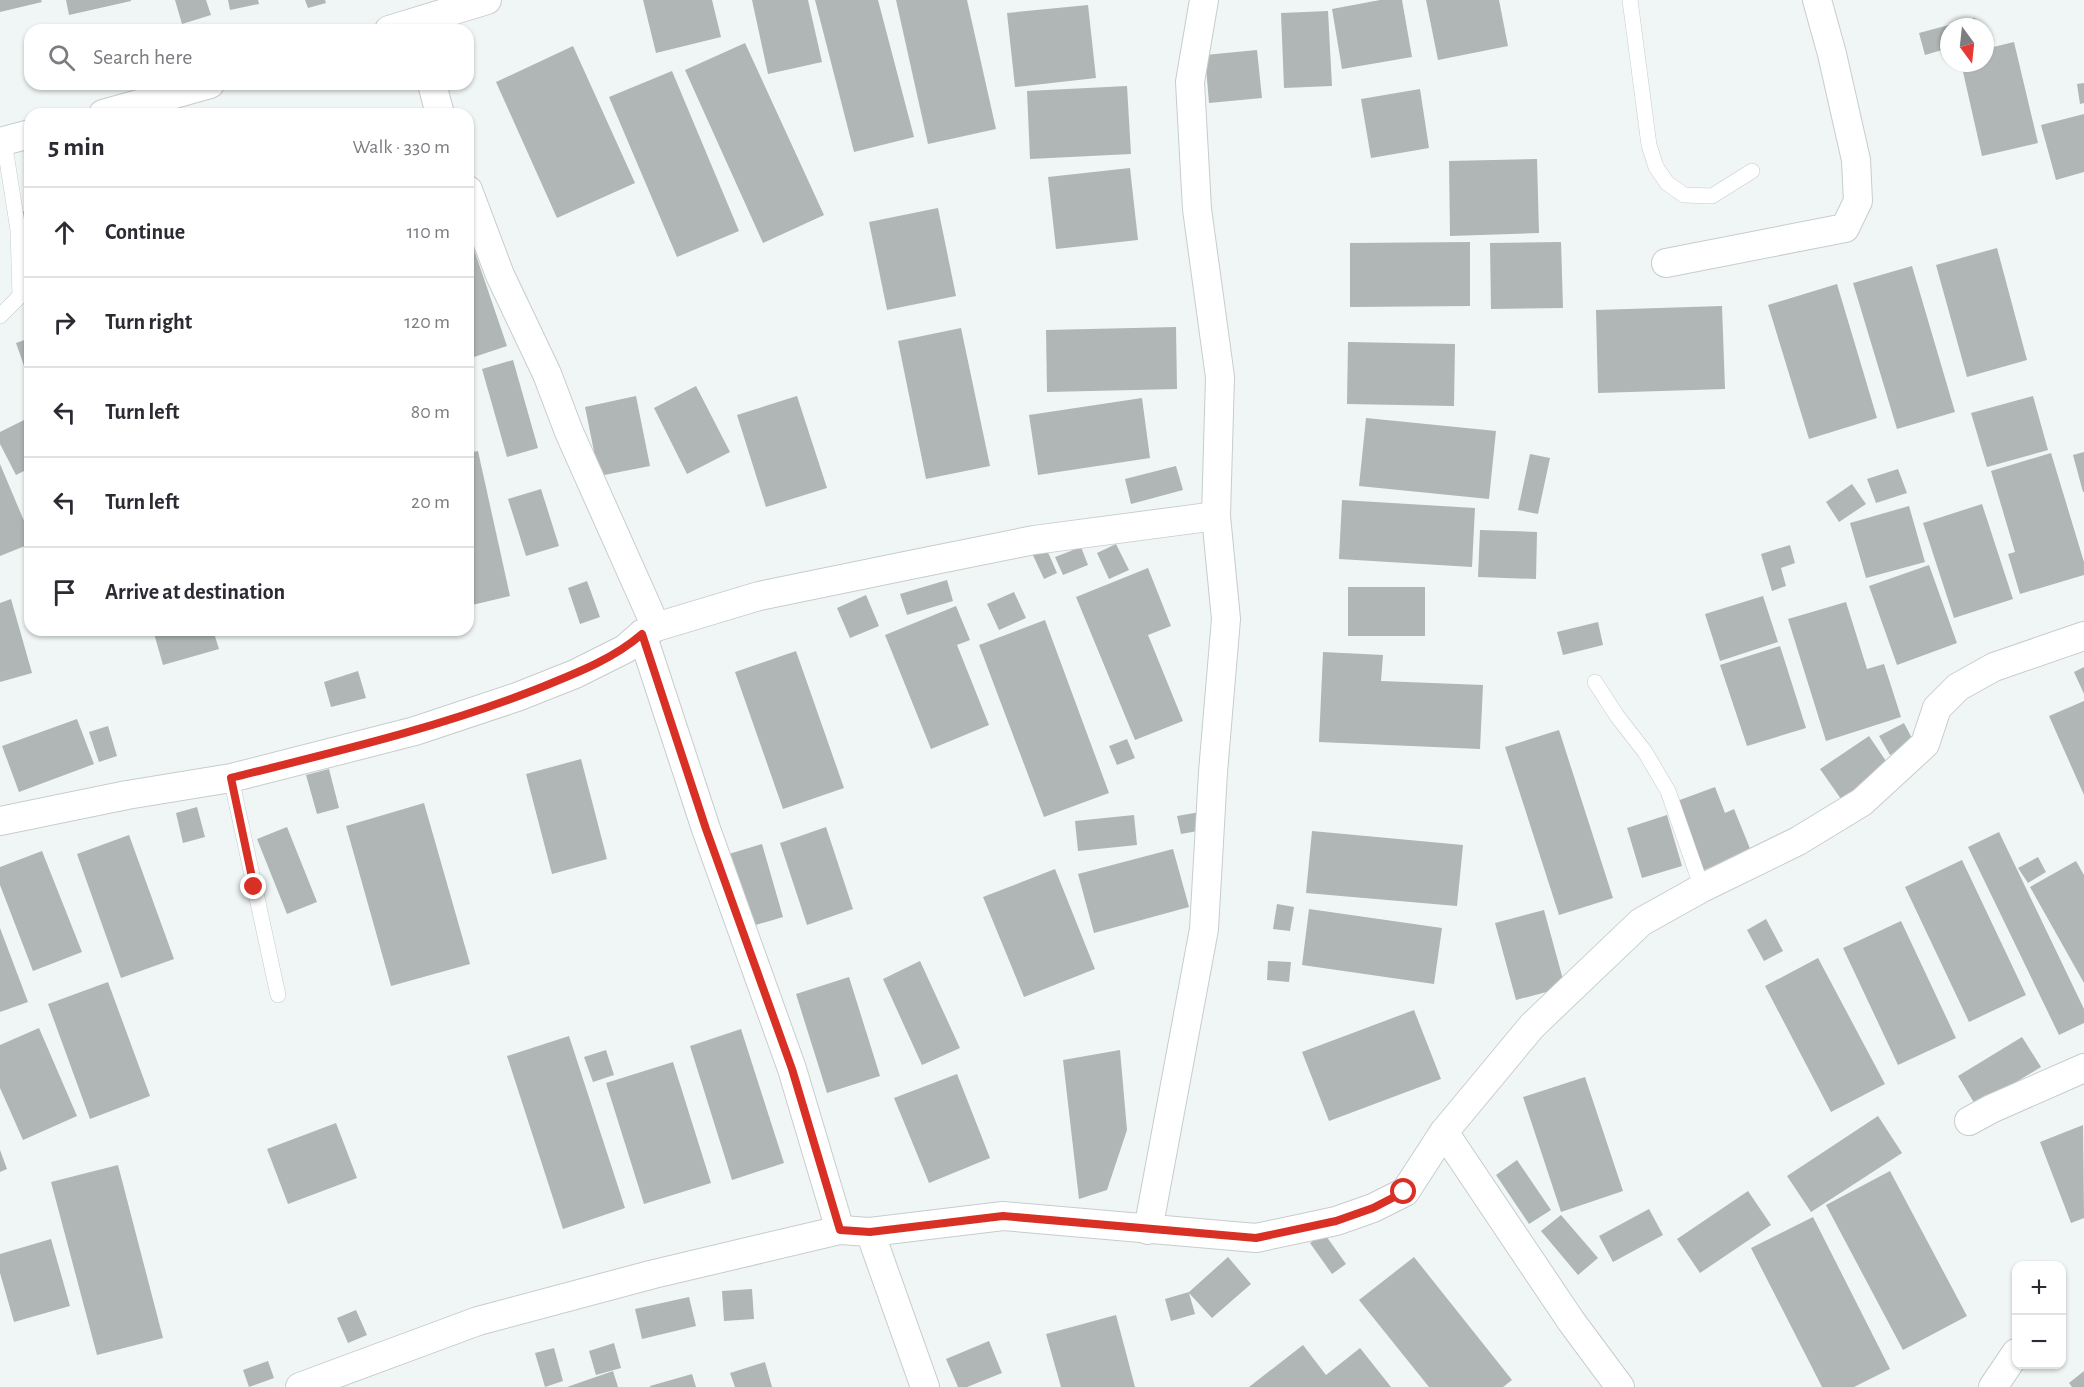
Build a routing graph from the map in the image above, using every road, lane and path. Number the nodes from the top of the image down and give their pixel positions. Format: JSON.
{"nodes":[{"id":1,"x":487,"y":0,"type":"edge"},
{"id":2,"x":1204,"y":0,"type":"edge"},
{"id":3,"x":1630,"y":0,"type":"edge"},
{"id":4,"x":1816,"y":0,"type":"edge"},
{"id":5,"x":422,"y":24,"type":"edge"},
{"id":6,"x":188,"y":90,"type":"edge"},
{"id":7,"x":434,"y":90,"type":"edge"},
{"id":8,"x":124,"y":108,"type":"edge"},
{"id":9,"x":438,"y":108,"type":"edge"},
{"id":10,"x":11,"y":139,"type":"edge"},
{"id":11,"x":1752,"y":171,"type":"dead end"},
{"id":12,"x":474,"y":206,"type":"edge"},
{"id":13,"x":1666,"y":263,"type":"dead end"},
{"id":14,"x":0,"y":316,"type":"edge"},
{"id":15,"x":1216,"y":516,"type":"junction"},
{"id":16,"x":649,"y":631,"type":"junction"},
{"id":17,"x":2084,"y":636,"type":"edge"},
{"id":18,"x":1595,"y":682,"type":"dead end"},
{"id":19,"x":231,"y":778,"type":"junction"},
{"id":20,"x":0,"y":821,"type":"edge"},
{"id":21,"x":1702,"y":888,"type":"junction"},
{"id":22,"x":278,"y":995,"type":"dead end"},
{"id":23,"x":2084,"y":1068,"type":"edge"},
{"id":24,"x":1969,"y":1121,"type":"dead end"},
{"id":25,"x":1444,"y":1132,"type":"junction"},
{"id":26,"x":840,"y":1230,"type":"junction"},
{"id":27,"x":1148,"y":1230,"type":"junction"},
{"id":28,"x":870,"y":1232,"type":"junction"},
{"id":29,"x":2012,"y":1359,"type":"edge"},
{"id":30,"x":300,"y":1387,"type":"edge"},
{"id":31,"x":925,"y":1387,"type":"edge"},
{"id":32,"x":1620,"y":1387,"type":"edge"},
{"id":33,"x":1993,"y":1387,"type":"edge"}],
"edges":[{"from":1,"to":5,"type":"street"},
{"from":2,"to":15,"type":"street"},
{"from":3,"to":11,"type":"lane"},
{"from":4,"to":13,"type":"street"},
{"from":6,"to":8,"type":"street"},
{"from":7,"to":9,"type":"street"},
{"from":10,"to":14,"type":"lane"},
{"from":12,"to":16,"type":"street"},
{"from":15,"to":16,"type":"street"},
{"from":15,"to":27,"type":"street"},
{"from":16,"to":19,"type":"street"},
{"from":16,"to":26,"type":"street"},
{"from":17,"to":21,"type":"street"},
{"from":18,"to":21,"type":"lane"},
{"from":19,"to":20,"type":"street"},
{"from":19,"to":22,"type":"lane"},
{"from":21,"to":25,"type":"street"},
{"from":23,"to":24,"type":"street"},
{"from":25,"to":27,"type":"street"},
{"from":25,"to":32,"type":"street"},
{"from":26,"to":28,"type":"street"},
{"from":26,"to":30,"type":"street"},
{"from":27,"to":28,"type":"street"},
{"from":28,"to":31,"type":"street"},
{"from":29,"to":33,"type":"street"}]}
